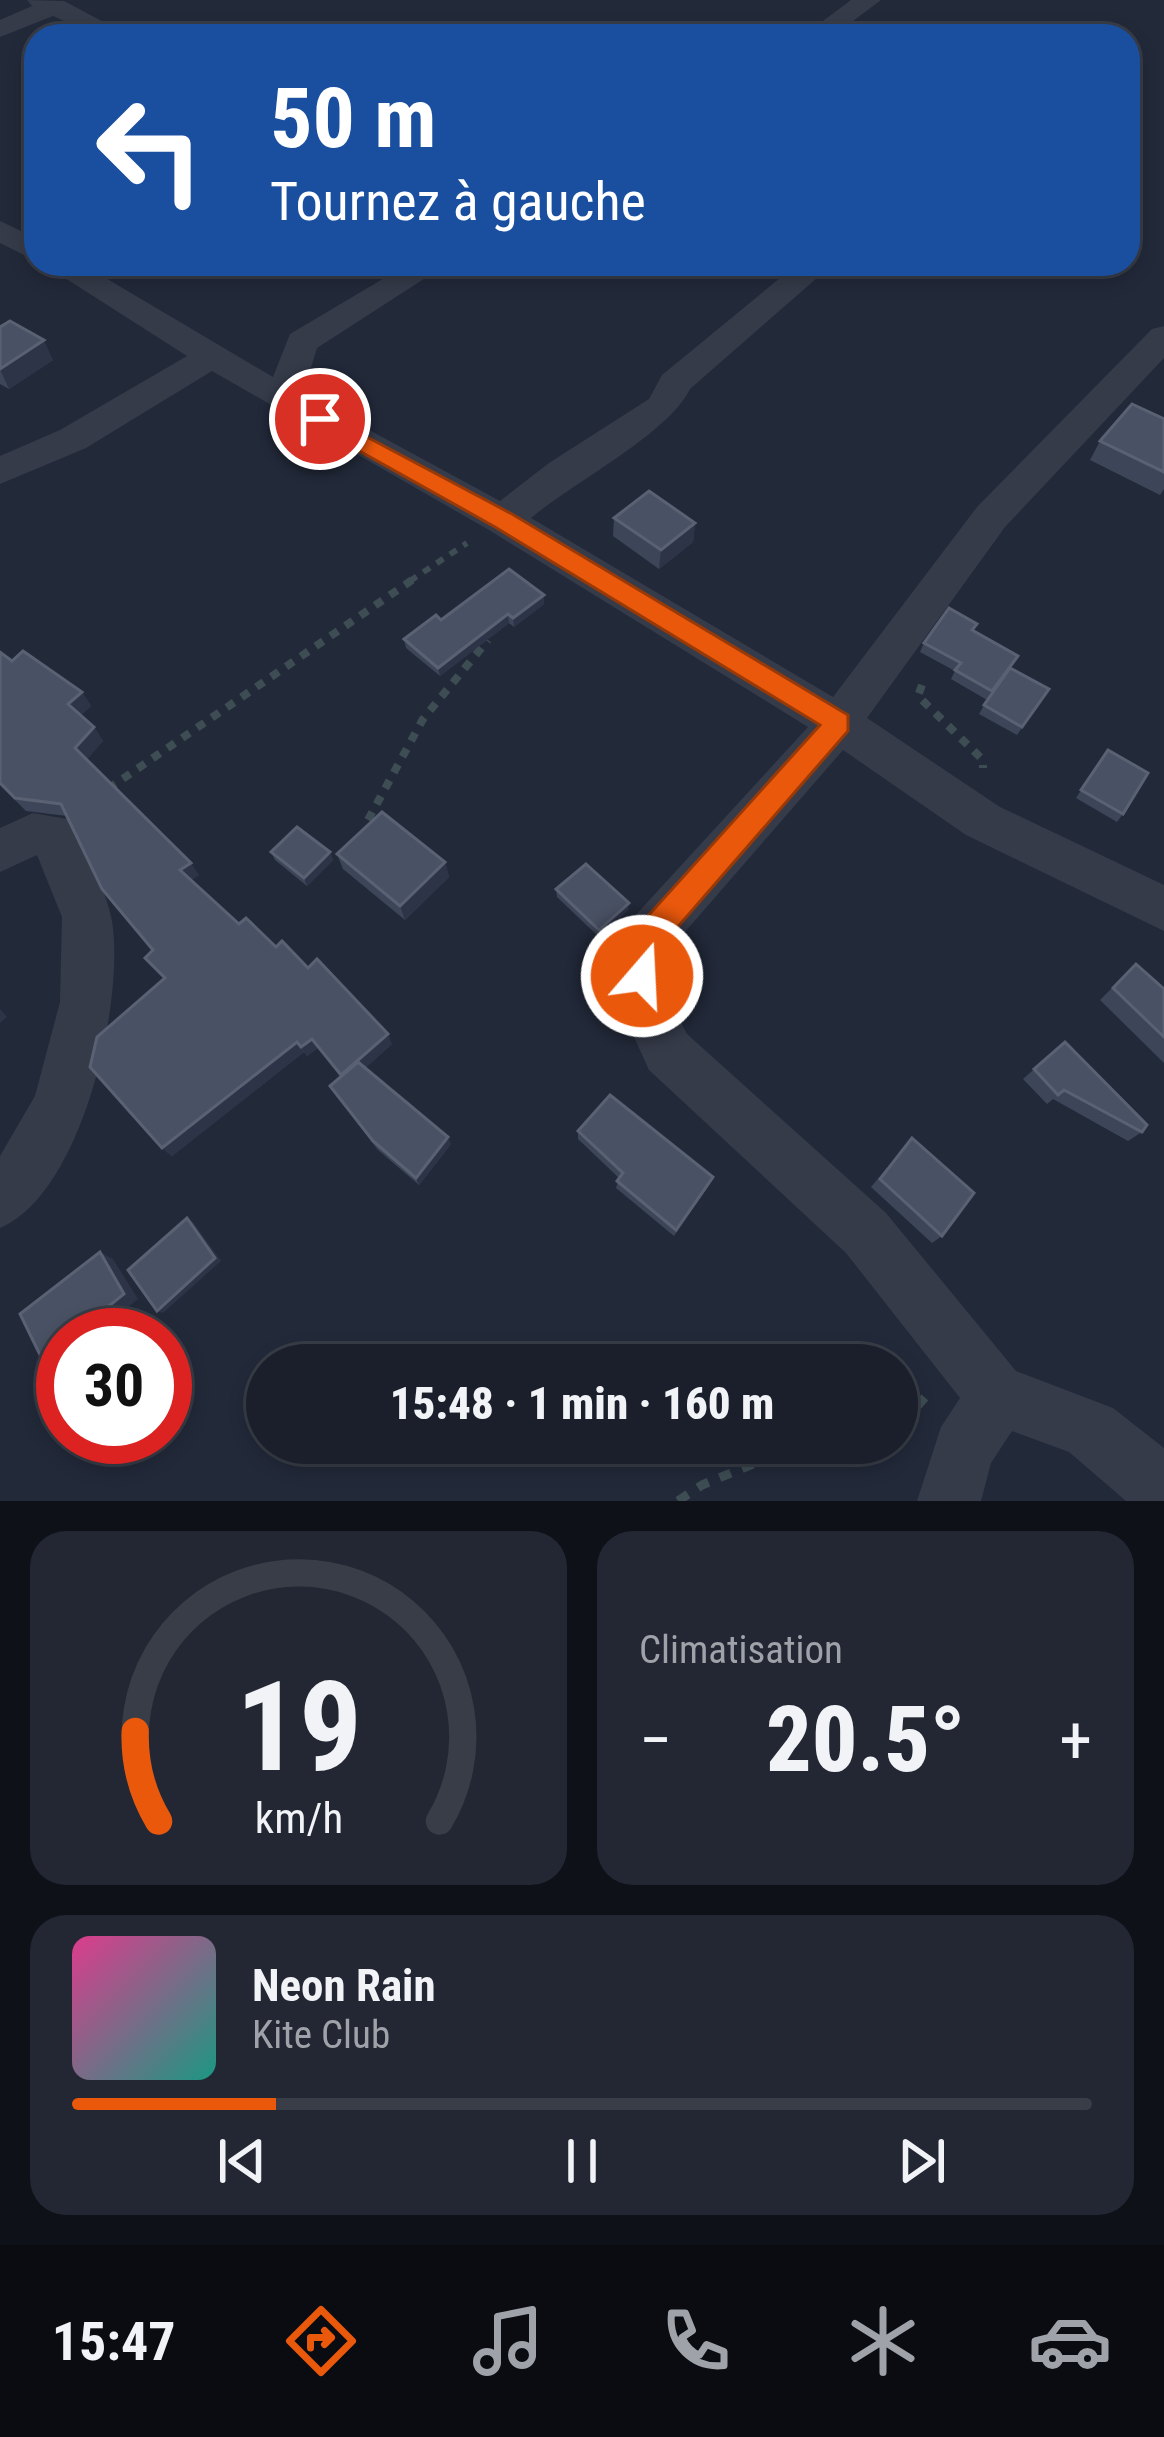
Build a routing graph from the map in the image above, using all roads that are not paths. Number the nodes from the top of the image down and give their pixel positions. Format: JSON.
{"nodes":[{"id":1,"x":868,"y":0,"type":"edge"},
{"id":2,"x":47,"y":3,"type":"edge"},
{"id":3,"x":92,"y":24,"type":"edge"},
{"id":4,"x":839,"y":24,"type":"edge"},
{"id":5,"x":0,"y":29,"type":"edge"},
{"id":6,"x":85,"y":276,"type":"edge"},
{"id":7,"x":411,"y":276,"type":"edge"},
{"id":8,"x":802,"y":276,"type":"edge"},
{"id":9,"x":1164,"y":338,"type":"edge"},
{"id":10,"x":302,"y":342,"type":"junction"},
{"id":11,"x":224,"y":364,"type":"junction"},
{"id":12,"x":284,"y":399,"type":"junction"},
{"id":13,"x":0,"y":471,"type":"edge"},
{"id":14,"x":503,"y":520,"type":"junction"},
{"id":15,"x":838,"y":723,"type":"junction"},
{"id":16,"x":0,"y":851,"type":"edge"},
{"id":17,"x":1164,"y":909,"type":"edge"},
{"id":18,"x":0,"y":1200,"type":"edge"},
{"id":19,"x":998,"y":1397,"type":"junction"},
{"id":20,"x":1164,"y":1495,"type":"edge"},
{"id":21,"x":949,"y":1501,"type":"edge"}],
"edges":[{"from":1,"to":4,"type":"street"},
{"from":2,"to":3,"type":"street"},
{"from":2,"to":5,"type":"street"},
{"from":6,"to":11,"type":"street"},
{"from":7,"to":10,"type":"street"},
{"from":8,"to":14,"type":"street"},
{"from":9,"to":15,"type":"street"},
{"from":10,"to":11,"type":"street"},
{"from":10,"to":12,"type":"street"},
{"from":11,"to":12,"type":"street"},
{"from":11,"to":13,"type":"street"},
{"from":12,"to":14,"type":"street"},
{"from":14,"to":15,"type":"street"},
{"from":15,"to":17,"type":"street"},
{"from":15,"to":19,"type":"street"},
{"from":16,"to":18,"type":"street"},
{"from":19,"to":20,"type":"street"},
{"from":19,"to":21,"type":"street"}]}
